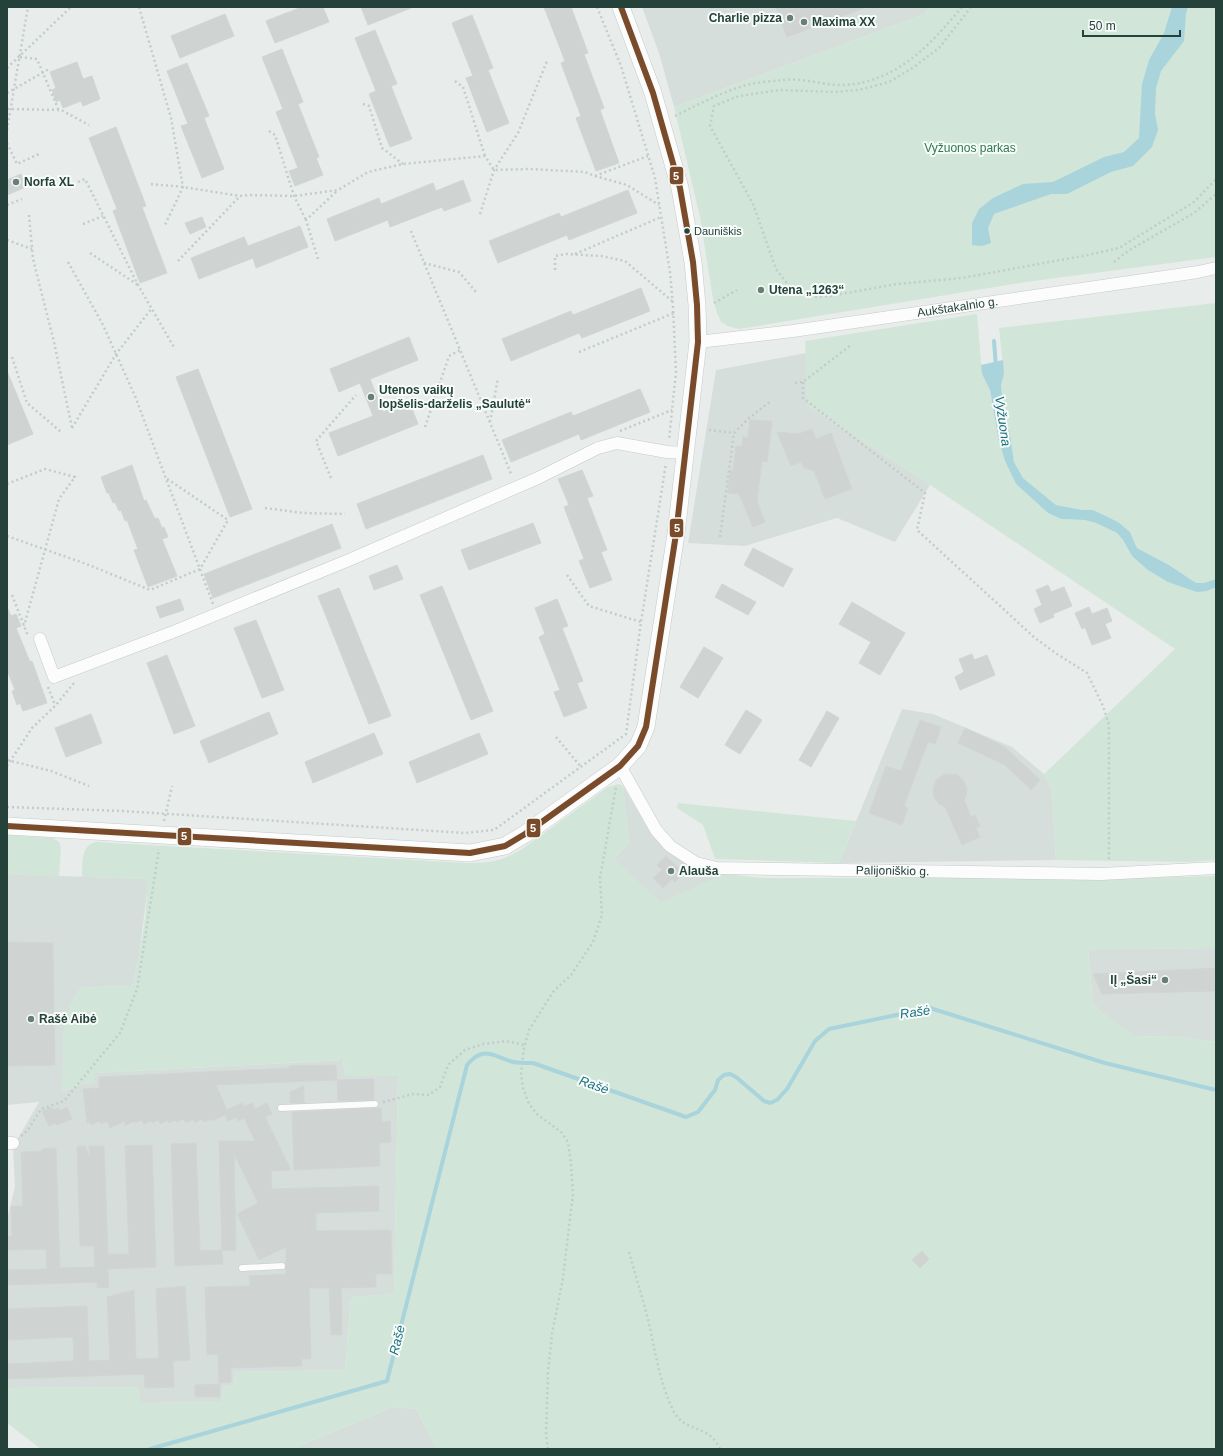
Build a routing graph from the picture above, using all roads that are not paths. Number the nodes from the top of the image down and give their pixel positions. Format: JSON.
{"nodes":[{"id":1,"x":621,"y":7,"type":"edge"},
{"id":2,"x":1216,"y":268,"type":"edge"},
{"id":3,"x":698,"y":342,"type":"junction"},
{"id":4,"x":684,"y":453,"type":"junction"},
{"id":5,"x":40,"y":639,"type":"dead end"},
{"id":6,"x":620,"y":766,"type":"junction"},
{"id":7,"x":7,"y":826,"type":"edge"},
{"id":8,"x":1216,"y":868,"type":"edge"},
{"id":9,"x":375,"y":1104,"type":"road end"},
{"id":10,"x":281,"y":1108,"type":"dead end"},
{"id":11,"x":282,"y":1266,"type":"dead end"},
{"id":12,"x":242,"y":1268,"type":"dead end"}],
"edges":[{"from":1,"to":3,"type":"street"},
{"from":2,"to":3,"type":"street","name":"Aukštakalnio g."},
{"from":3,"to":4,"type":"street"},
{"from":4,"to":5,"type":"street"},
{"from":4,"to":6,"type":"street"},
{"from":6,"to":7,"type":"street"},
{"from":6,"to":8,"type":"street","name":"Palijoniškio g."},
{"from":9,"to":10,"type":"lane"},
{"from":11,"to":12,"type":"lane"}]}
